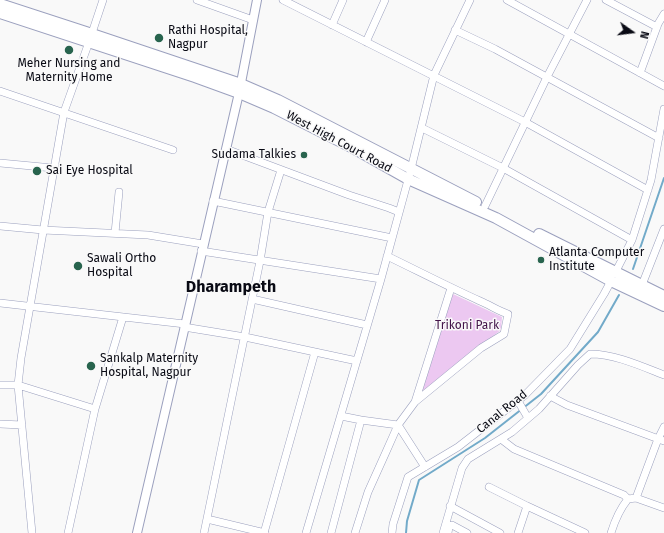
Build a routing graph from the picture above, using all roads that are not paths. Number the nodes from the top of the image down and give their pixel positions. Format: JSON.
{"nodes":[{"id":1,"x":103,"y":0,"type":"edge"},
{"id":2,"x":197,"y":0,"type":"edge"},
{"id":3,"x":257,"y":0,"type":"edge"},
{"id":4,"x":283,"y":0,"type":"edge"},
{"id":5,"x":343,"y":0,"type":"edge"},
{"id":6,"x":385,"y":0,"type":"edge"},
{"id":7,"x":470,"y":0,"type":"edge"},
{"id":8,"x":507,"y":0,"type":"edge"},
{"id":9,"x":587,"y":0,"type":"edge"},
{"id":10,"x":606,"y":0,"type":"edge"},
{"id":11,"x":0,"y":4,"type":"edge"},
{"id":12,"x":0,"y":13,"type":"edge"},
{"id":13,"x":664,"y":14,"type":"edge"},
{"id":14,"x":253,"y":20,"type":"junction"},
{"id":15,"x":332,"y":25,"type":"junction"},
{"id":16,"x":657,"y":27,"type":"junction"},
{"id":17,"x":455,"y":30,"type":"junction"},
{"id":18,"x":568,"y":34,"type":"junction"},
{"id":19,"x":91,"y":38,"type":"junction"},
{"id":20,"x":366,"y":42,"type":"junction"},
{"id":21,"x":640,"y":73,"type":"junction"},
{"id":22,"x":434,"y":75,"type":"junction"},
{"id":23,"x":547,"y":77,"type":"junction"},
{"id":24,"x":664,"y":86,"type":"edge"},
{"id":25,"x":240,"y":89,"type":"junction"},
{"id":26,"x":0,"y":91,"type":"edge"},
{"id":27,"x":664,"y":109,"type":"edge"},
{"id":28,"x":64,"y":112,"type":"junction"},
{"id":29,"x":525,"y":122,"type":"junction"},
{"id":30,"x":422,"y":128,"type":"junction"},
{"id":31,"x":659,"y":138,"type":"junction"},
{"id":32,"x":226,"y":149,"type":"junction"},
{"id":33,"x":173,"y":150,"type":"dead end"},
{"id":34,"x":0,"y":162,"type":"edge"},
{"id":35,"x":53,"y":168,"type":"junction"},
{"id":36,"x":503,"y":168,"type":"junction"},
{"id":37,"x":281,"y":170,"type":"junction"},
{"id":38,"x":410,"y":174,"type":"junction"},
{"id":39,"x":648,"y":190,"type":"junction"},
{"id":40,"x":120,"y":192,"type":"dead end"},
{"id":41,"x":213,"y":201,"type":"junction"},
{"id":42,"x":485,"y":206,"type":"junction"},
{"id":43,"x":268,"y":212,"type":"junction"},
{"id":44,"x":399,"y":212,"type":"junction"},
{"id":45,"x":0,"y":226,"type":"edge"},
{"id":46,"x":43,"y":230,"type":"junction"},
{"id":47,"x":664,"y":230,"type":"edge"},
{"id":48,"x":115,"y":233,"type":"junction"},
{"id":49,"x":392,"y":238,"type":"junction"},
{"id":50,"x":632,"y":240,"type":"junction"},
{"id":51,"x":202,"y":248,"type":"junction"},
{"id":52,"x":387,"y":256,"type":"junction"},
{"id":53,"x":260,"y":261,"type":"junction"},
{"id":54,"x":613,"y":277,"type":"junction"},
{"id":55,"x":381,"y":279,"type":"junction"},
{"id":56,"x":642,"y":285,"type":"junction"},
{"id":57,"x":451,"y":288,"type":"junction"},
{"id":58,"x":664,"y":296,"type":"edge"},
{"id":59,"x":252,"y":299,"type":"junction"},
{"id":60,"x":0,"y":303,"type":"edge"},
{"id":61,"x":30,"y":306,"type":"junction"},
{"id":62,"x":664,"y":306,"type":"edge"},
{"id":63,"x":123,"y":317,"type":"junction"},
{"id":64,"x":367,"y":325,"type":"junction"},
{"id":65,"x":184,"y":326,"type":"junction"},
{"id":66,"x":245,"y":337,"type":"junction"},
{"id":67,"x":315,"y":352,"type":"junction"},
{"id":68,"x":357,"y":361,"type":"junction"},
{"id":69,"x":664,"y":375,"type":"edge"},
{"id":70,"x":0,"y":385,"type":"edge"},
{"id":71,"x":18,"y":385,"type":"junction"},
{"id":72,"x":550,"y":396,"type":"junction"},
{"id":73,"x":518,"y":401,"type":"junction"},
{"id":74,"x":415,"y":402,"type":"junction"},
{"id":75,"x":95,"y":409,"type":"junction"},
{"id":76,"x":341,"y":416,"type":"junction"},
{"id":77,"x":528,"y":418,"type":"junction"},
{"id":78,"x":361,"y":420,"type":"junction"},
{"id":79,"x":0,"y":424,"type":"edge"},
{"id":80,"x":22,"y":425,"type":"junction"},
{"id":81,"x":398,"y":425,"type":"junction"},
{"id":82,"x":664,"y":427,"type":"edge"},
{"id":83,"x":501,"y":439,"type":"junction"},
{"id":84,"x":661,"y":440,"type":"edge"},
{"id":85,"x":425,"y":467,"type":"junction"},
{"id":86,"x":489,"y":487,"type":"dead end"},
{"id":87,"x":632,"y":499,"type":"junction"},
{"id":88,"x":450,"y":506,"type":"junction"},
{"id":89,"x":527,"y":506,"type":"junction"},
{"id":90,"x":664,"y":508,"type":"edge"},
{"id":91,"x":207,"y":519,"type":"junction"},
{"id":92,"x":32,"y":533,"type":"edge"},
{"id":93,"x":68,"y":533,"type":"edge"},
{"id":94,"x":137,"y":533,"type":"edge"},
{"id":95,"x":204,"y":533,"type":"edge"},
{"id":96,"x":264,"y":533,"type":"edge"},
{"id":97,"x":306,"y":533,"type":"edge"},
{"id":98,"x":331,"y":533,"type":"edge"},
{"id":99,"x":355,"y":533,"type":"edge"},
{"id":100,"x":392,"y":533,"type":"edge"},
{"id":101,"x":443,"y":533,"type":"edge"},
{"id":102,"x":448,"y":533,"type":"edge"},
{"id":103,"x":467,"y":533,"type":"edge"},
{"id":104,"x":500,"y":533,"type":"edge"},
{"id":105,"x":518,"y":533,"type":"edge"},
{"id":106,"x":585,"y":533,"type":"edge"},
{"id":107,"x":611,"y":533,"type":"edge"}],
"edges":[{"from":1,"to":19,"type":"street"},
{"from":2,"to":14,"type":"street"},
{"from":3,"to":14,"type":"street"},
{"from":4,"to":15,"type":"street"},
{"from":5,"to":15,"type":"street"},
{"from":6,"to":20,"type":"street"},
{"from":7,"to":17,"type":"street"},
{"from":8,"to":18,"type":"street"},
{"from":9,"to":18,"type":"street"},
{"from":10,"to":16,"type":"street"},
{"from":11,"to":19,"type":"main road","name":"West High Court Road"},
{"from":12,"to":19,"type":"main road","name":"West High Court Road"},
{"from":13,"to":16,"type":"street"},
{"from":14,"to":25,"type":"street"},
{"from":15,"to":20,"type":"street"},
{"from":16,"to":21,"type":"street"},
{"from":17,"to":22,"type":"street"},
{"from":17,"to":23,"type":"street"},
{"from":18,"to":21,"type":"street"},
{"from":18,"to":23,"type":"street"},
{"from":19,"to":25,"type":"main road","name":"West High Court Road"},
{"from":19,"to":28,"type":"street"},
{"from":20,"to":22,"type":"street"},
{"from":21,"to":24,"type":"street"},
{"from":22,"to":29,"type":"street"},
{"from":22,"to":30,"type":"street"},
{"from":23,"to":29,"type":"street"},
{"from":23,"to":31,"type":"street"},
{"from":25,"to":32,"type":"street"},
{"from":25,"to":38,"type":"main road","name":"West High Court Road"},
{"from":26,"to":28,"type":"street"},
{"from":27,"to":31,"type":"street","name":"Canal Road"},
{"from":28,"to":33,"type":"street"},
{"from":28,"to":35,"type":"street"},
{"from":29,"to":36,"type":"street"},
{"from":29,"to":39,"type":"street"},
{"from":30,"to":36,"type":"street"},
{"from":30,"to":38,"type":"street"},
{"from":31,"to":39,"type":"street","name":"Canal Road"},
{"from":32,"to":37,"type":"street"},
{"from":32,"to":41,"type":"street"},
{"from":34,"to":35,"type":"street"},
{"from":35,"to":46,"type":"street"},
{"from":36,"to":42,"type":"street"},
{"from":36,"to":50,"type":"street"},
{"from":37,"to":43,"type":"street"},
{"from":37,"to":44,"type":"street"},
{"from":38,"to":42,"type":"main road","name":"West High Court Road"},
{"from":38,"to":44,"type":"street"},
{"from":38,"to":54,"type":"main road","name":"West High Court Road"},
{"from":39,"to":50,"type":"street","name":"Canal Road"},
{"from":40,"to":48,"type":"street"},
{"from":41,"to":43,"type":"street"},
{"from":41,"to":51,"type":"street"},
{"from":42,"to":54,"type":"main road","name":"West High Court Road"},
{"from":43,"to":49,"type":"street"},
{"from":43,"to":53,"type":"street"},
{"from":44,"to":49,"type":"street"},
{"from":45,"to":46,"type":"street"},
{"from":46,"to":48,"type":"street"},
{"from":46,"to":61,"type":"street"},
{"from":47,"to":56,"type":"street"},
{"from":48,"to":51,"type":"street"},
{"from":49,"to":52,"type":"street"},
{"from":50,"to":54,"type":"street","name":"Canal Road"},
{"from":51,"to":53,"type":"street"},
{"from":51,"to":65,"type":"street"},
{"from":52,"to":55,"type":"street"},
{"from":52,"to":57,"type":"street"},
{"from":53,"to":55,"type":"street"},
{"from":53,"to":59,"type":"street"},
{"from":54,"to":56,"type":"main road","name":"West High Court Road"},
{"from":54,"to":62,"type":"main road","name":"West High Court Road"},
{"from":54,"to":73,"type":"street","name":"Canal Road"},
{"from":55,"to":64,"type":"street"},
{"from":56,"to":58,"type":"main road","name":"West High Court Road"},
{"from":57,"to":74,"type":"street"},
{"from":57,"to":74,"type":"street"},
{"from":59,"to":64,"type":"street"},
{"from":59,"to":66,"type":"street"},
{"from":60,"to":61,"type":"street"},
{"from":61,"to":63,"type":"street"},
{"from":61,"to":71,"type":"street"},
{"from":63,"to":65,"type":"street"},
{"from":63,"to":75,"type":"street"},
{"from":64,"to":68,"type":"street"},
{"from":65,"to":66,"type":"street"},
{"from":65,"to":94,"type":"street"},
{"from":66,"to":67,"type":"street"},
{"from":66,"to":91,"type":"street"},
{"from":67,"to":68,"type":"street"},
{"from":67,"to":96,"type":"street"},
{"from":68,"to":76,"type":"street"},
{"from":69,"to":72,"type":"street"},
{"from":70,"to":71,"type":"street"},
{"from":71,"to":75,"type":"street"},
{"from":71,"to":80,"type":"street"},
{"from":72,"to":77,"type":"street"},
{"from":72,"to":84,"type":"street"},
{"from":73,"to":77,"type":"street"},
{"from":73,"to":85,"type":"street","name":"Canal Road"},
{"from":74,"to":81,"type":"street"},
{"from":75,"to":93,"type":"street"},
{"from":76,"to":78,"type":"street"},
{"from":76,"to":97,"type":"street"},
{"from":77,"to":83,"type":"street"},
{"from":78,"to":81,"type":"street"},
{"from":78,"to":98,"type":"street"},
{"from":79,"to":80,"type":"street"},
{"from":80,"to":92,"type":"street"},
{"from":81,"to":85,"type":"street"},
{"from":81,"to":99,"type":"street"},
{"from":82,"to":84,"type":"street"},
{"from":83,"to":87,"type":"street"},
{"from":83,"to":88,"type":"street"},
{"from":84,"to":87,"type":"street"},
{"from":85,"to":100,"type":"street","name":"Canal Road"},
{"from":86,"to":89,"type":"street"},
{"from":87,"to":90,"type":"street"},
{"from":87,"to":107,"type":"street"},
{"from":88,"to":101,"type":"street"},
{"from":88,"to":104,"type":"street"},
{"from":89,"to":105,"type":"street"},
{"from":89,"to":106,"type":"street"},
{"from":91,"to":95,"type":"street"},
{"from":91,"to":96,"type":"street"},
{"from":102,"to":103,"type":"street"}]}
